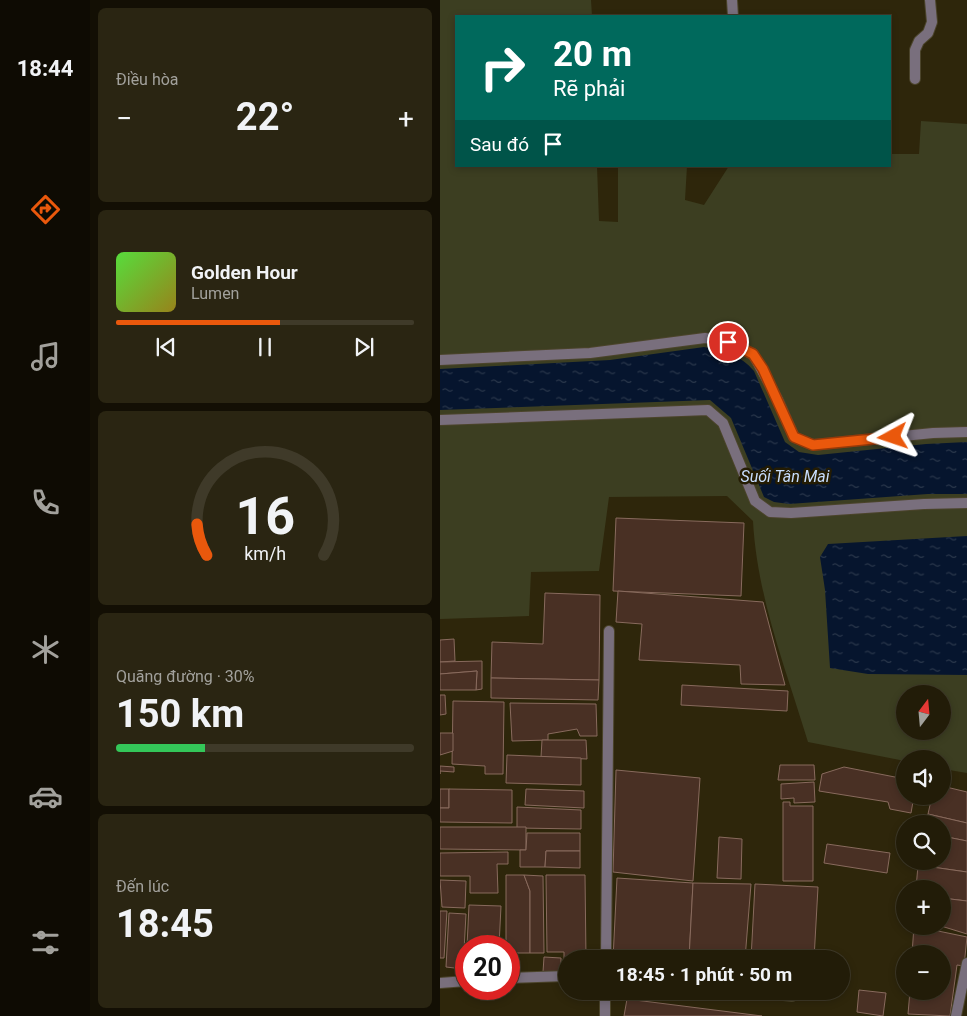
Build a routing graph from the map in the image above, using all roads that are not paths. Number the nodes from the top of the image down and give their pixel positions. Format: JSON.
{"nodes":[{"id":1,"x":732,"y":0,"type":"edge"},
{"id":2,"x":930,"y":0,"type":"edge"},
{"id":3,"x":732,"y":15,"type":"edge"},
{"id":4,"x":915,"y":79,"type":"dead end"},
{"id":5,"x":440,"y":360,"type":"edge"},
{"id":6,"x":440,"y":420,"type":"edge"},
{"id":7,"x":967,"y":432,"type":"edge"},
{"id":8,"x":967,"y":503,"type":"edge"},
{"id":9,"x":609,"y":631,"type":"dead end"},
{"id":10,"x":606,"y":950,"type":"edge"},
{"id":11,"x":967,"y":963,"type":"edge"},
{"id":12,"x":558,"y":976,"type":"edge"},
{"id":13,"x":520,"y":978,"type":"edge"},
{"id":14,"x":455,"y":982,"type":"edge"},
{"id":15,"x":440,"y":983,"type":"edge"},
{"id":16,"x":605,"y":1000,"type":"edge"},
{"id":17,"x":605,"y":1016,"type":"edge"},
{"id":18,"x":956,"y":1016,"type":"edge"}],
"edges":[{"from":1,"to":3,"type":"street"},
{"from":2,"to":4,"type":"street"},
{"from":5,"to":7,"type":"street"},
{"from":6,"to":8,"type":"street"},
{"from":9,"to":10,"type":"street"},
{"from":11,"to":18,"type":"street"},
{"from":12,"to":13,"type":"street"},
{"from":14,"to":15,"type":"street"},
{"from":16,"to":17,"type":"street"}]}
